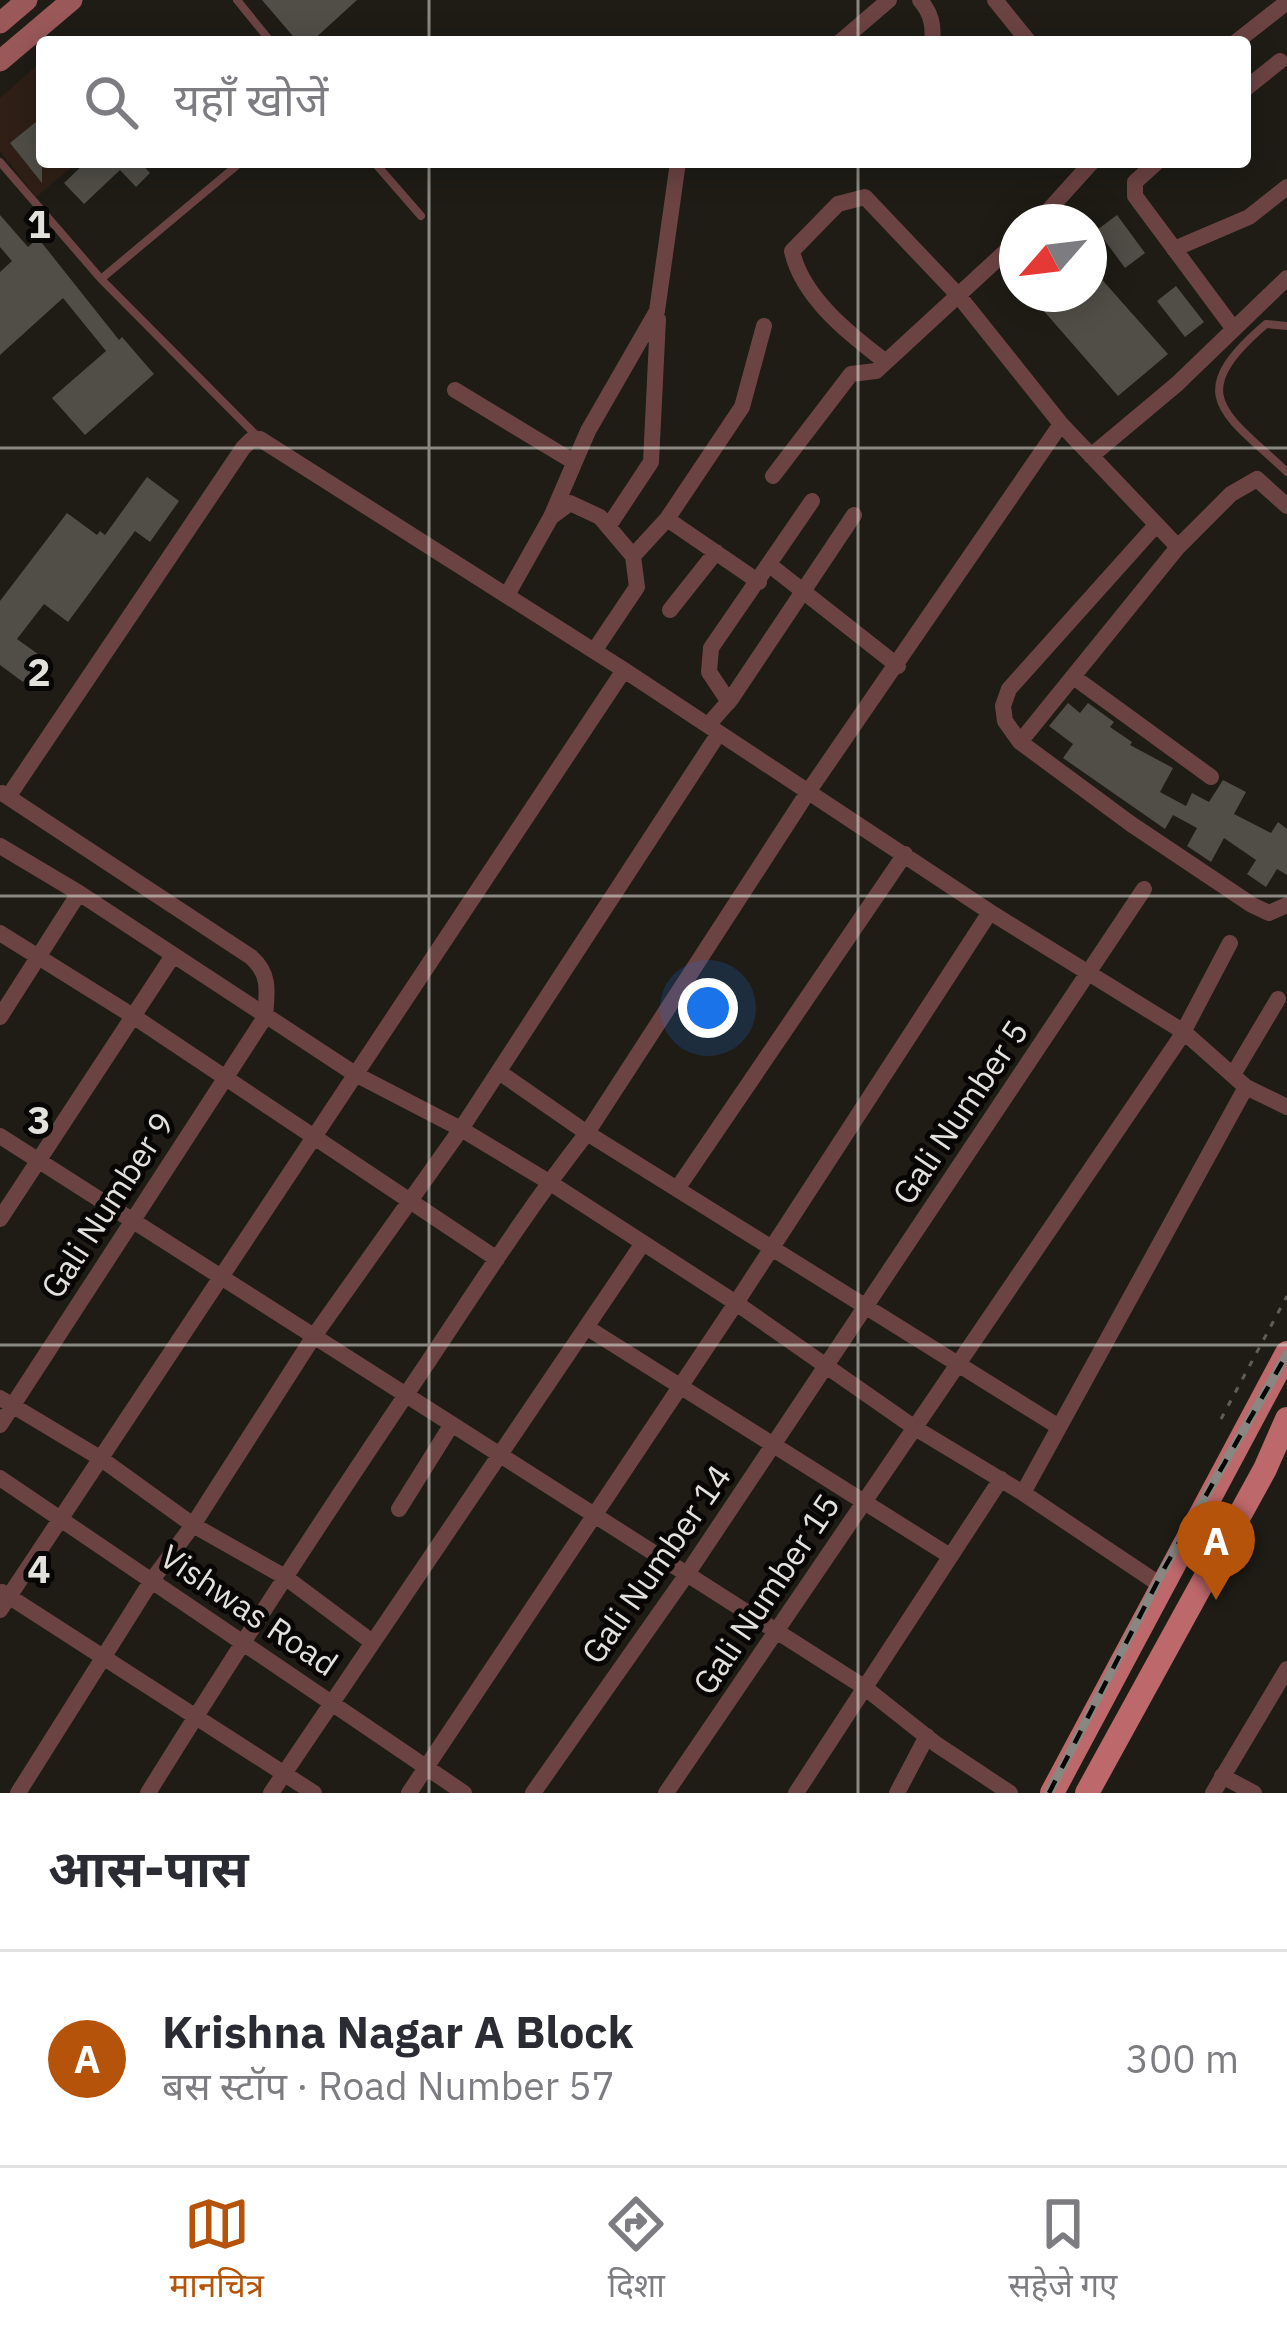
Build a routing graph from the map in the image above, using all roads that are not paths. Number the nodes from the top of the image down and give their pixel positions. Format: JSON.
{"nodes":[{"id":1,"x":27,"y":0,"type":"edge"},
{"id":2,"x":72,"y":0,"type":"edge"},
{"id":3,"x":237,"y":0,"type":"edge"},
{"id":4,"x":889,"y":0,"type":"edge"},
{"id":5,"x":920,"y":0,"type":"edge"},
{"id":6,"x":997,"y":1,"type":"edge"},
{"id":7,"x":1287,"y":2,"type":"edge"},
{"id":8,"x":0,"y":23,"type":"edge"},
{"id":9,"x":267,"y":36,"type":"edge"},
{"id":10,"x":847,"y":36,"type":"edge"},
{"id":11,"x":931,"y":36,"type":"edge"},
{"id":12,"x":1025,"y":36,"type":"edge"},
{"id":13,"x":1244,"y":36,"type":"edge"},
{"id":14,"x":0,"y":61,"type":"edge"},
{"id":15,"x":1280,"y":61,"type":"dead end"},
{"id":16,"x":1251,"y":84,"type":"edge"},
{"id":17,"x":0,"y":162,"type":"edge"},
{"id":18,"x":234,"y":168,"type":"edge"},
{"id":19,"x":379,"y":168,"type":"edge"},
{"id":20,"x":677,"y":168,"type":"edge"},
{"id":21,"x":1087,"y":168,"type":"edge"},
{"id":22,"x":1150,"y":168,"type":"edge"},
{"id":23,"x":1287,"y":187,"type":"edge"},
{"id":24,"x":1054,"y":204,"type":"edge"},
{"id":25,"x":422,"y":216,"type":"dead end"},
{"id":26,"x":1174,"y":249,"type":"junction"},
{"id":27,"x":999,"y":257,"type":"edge"},
{"id":28,"x":1287,"y":278,"type":"edge"},
{"id":29,"x":101,"y":279,"type":"junction"},
{"id":30,"x":958,"y":295,"type":"junction"},
{"id":31,"x":658,"y":304,"type":"junction"},
{"id":32,"x":764,"y":326,"type":"dead end"},
{"id":33,"x":1287,"y":326,"type":"edge"},
{"id":34,"x":1233,"y":328,"type":"junction"},
{"id":35,"x":886,"y":362,"type":"junction"},
{"id":36,"x":455,"y":390,"type":"dead end"},
{"id":37,"x":1061,"y":424,"type":"junction"},
{"id":38,"x":260,"y":440,"type":"junction"},
{"id":39,"x":1090,"y":456,"type":"junction"},
{"id":40,"x":574,"y":462,"type":"junction"},
{"id":41,"x":1287,"y":472,"type":"edge"},
{"id":42,"x":773,"y":476,"type":"dead end"},
{"id":43,"x":812,"y":501,"type":"dead end"},
{"id":44,"x":1287,"y":506,"type":"edge"},
{"id":45,"x":854,"y":515,"type":"dead end"},
{"id":46,"x":551,"y":517,"type":"junction"},
{"id":47,"x":667,"y":519,"type":"junction"},
{"id":48,"x":1156,"y":525,"type":"junction"},
{"id":49,"x":608,"y":527,"type":"junction"},
{"id":50,"x":1178,"y":547,"type":"junction"},
{"id":51,"x":716,"y":552,"type":"junction"},
{"id":52,"x":633,"y":556,"type":"junction"},
{"id":53,"x":771,"y":566,"type":"junction"},
{"id":54,"x":759,"y":582,"type":"junction"},
{"id":55,"x":801,"y":594,"type":"junction"},
{"id":56,"x":507,"y":595,"type":"junction"},
{"id":57,"x":670,"y":610,"type":"dead end"},
{"id":58,"x":594,"y":651,"type":"junction"},
{"id":59,"x":898,"y":666,"type":"junction"},
{"id":60,"x":624,"y":670,"type":"junction"},
{"id":61,"x":1076,"y":678,"type":"junction"},
{"id":62,"x":729,"y":701,"type":"junction"},
{"id":63,"x":714,"y":729,"type":"junction"},
{"id":64,"x":1020,"y":742,"type":"junction"},
{"id":65,"x":1211,"y":777,"type":"dead end"},
{"id":66,"x":808,"y":792,"type":"junction"},
{"id":67,"x":4,"y":794,"type":"edge"},
{"id":68,"x":0,"y":846,"type":"edge"},
{"id":69,"x":905,"y":854,"type":"junction"},
{"id":70,"x":1144,"y":889,"type":"dead end"},
{"id":71,"x":80,"y":893,"type":"junction"},
{"id":72,"x":1287,"y":905,"type":"edge"},
{"id":73,"x":989,"y":912,"type":"junction"},
{"id":74,"x":0,"y":932,"type":"edge"},
{"id":75,"x":1230,"y":943,"type":"dead end"},
{"id":76,"x":38,"y":958,"type":"junction"},
{"id":77,"x":172,"y":958,"type":"junction"},
{"id":78,"x":1089,"y":973,"type":"junction"},
{"id":79,"x":1278,"y":999,"type":"dead end"},
{"id":80,"x":133,"y":1016,"type":"junction"},
{"id":81,"x":0,"y":1017,"type":"edge"},
{"id":82,"x":265,"y":1017,"type":"junction"},
{"id":83,"x":1184,"y":1032,"type":"junction"},
{"id":84,"x":499,"y":1072,"type":"junction"},
{"id":85,"x":355,"y":1074,"type":"junction"},
{"id":86,"x":225,"y":1078,"type":"junction"},
{"id":87,"x":1245,"y":1083,"type":"junction"},
{"id":88,"x":1287,"y":1107,"type":"edge"},
{"id":89,"x":461,"y":1130,"type":"junction"},
{"id":90,"x":587,"y":1133,"type":"junction"},
{"id":91,"x":0,"y":1136,"type":"edge"},
{"id":92,"x":315,"y":1136,"type":"junction"},
{"id":93,"x":38,"y":1160,"type":"junction"},
{"id":94,"x":549,"y":1182,"type":"junction"},
{"id":95,"x":677,"y":1190,"type":"junction"},
{"id":96,"x":410,"y":1202,"type":"junction"},
{"id":97,"x":0,"y":1219,"type":"edge"},
{"id":98,"x":132,"y":1221,"type":"junction"},
{"id":99,"x":643,"y":1243,"type":"junction"},
{"id":100,"x":772,"y":1249,"type":"junction"},
{"id":101,"x":497,"y":1259,"type":"junction"},
{"id":102,"x":222,"y":1277,"type":"junction"},
{"id":103,"x":736,"y":1303,"type":"junction"},
{"id":104,"x":865,"y":1308,"type":"junction"},
{"id":105,"x":586,"y":1327,"type":"junction"},
{"id":106,"x":314,"y":1336,"type":"junction"},
{"id":107,"x":1287,"y":1353,"type":"edge"},
{"id":108,"x":960,"y":1364,"type":"junction"},
{"id":109,"x":825,"y":1369,"type":"junction"},
{"id":110,"x":680,"y":1386,"type":"junction"},
{"id":111,"x":406,"y":1395,"type":"junction"},
{"id":112,"x":6,"y":1403,"type":"edge"},
{"id":113,"x":452,"y":1424,"type":"junction"},
{"id":114,"x":0,"y":1426,"type":"edge"},
{"id":115,"x":1059,"y":1427,"type":"junction"},
{"id":116,"x":914,"y":1428,"type":"junction"},
{"id":117,"x":1284,"y":1430,"type":"edge"},
{"id":118,"x":774,"y":1444,"type":"junction"},
{"id":119,"x":498,"y":1454,"type":"junction"},
{"id":120,"x":100,"y":1458,"type":"junction"},
{"id":121,"x":0,"y":1478,"type":"edge"},
{"id":122,"x":1001,"y":1479,"type":"junction"},
{"id":123,"x":1023,"y":1492,"type":"junction"},
{"id":124,"x":865,"y":1502,"type":"junction"},
{"id":125,"x":399,"y":1509,"type":"dead end"},
{"id":126,"x":592,"y":1514,"type":"junction"},
{"id":127,"x":60,"y":1517,"type":"junction"},
{"id":128,"x":193,"y":1525,"type":"junction"},
{"id":129,"x":950,"y":1556,"type":"junction"},
{"id":130,"x":687,"y":1574,"type":"junction"},
{"id":131,"x":285,"y":1577,"type":"junction"},
{"id":132,"x":152,"y":1580,"type":"junction"},
{"id":133,"x":1162,"y":1586,"type":"junction"},
{"id":134,"x":3,"y":1600,"type":"edge"},
{"id":135,"x":776,"y":1631,"type":"junction"},
{"id":136,"x":242,"y":1642,"type":"junction"},
{"id":137,"x":372,"y":1642,"type":"junction"},
{"id":138,"x":106,"y":1658,"type":"junction"},
{"id":139,"x":1287,"y":1669,"type":"edge"},
{"id":140,"x":864,"y":1688,"type":"junction"},
{"id":141,"x":331,"y":1702,"type":"junction"},
{"id":142,"x":196,"y":1716,"type":"junction"},
{"id":143,"x":932,"y":1740,"type":"junction"},
{"id":144,"x":426,"y":1767,"type":"junction"},
{"id":145,"x":283,"y":1773,"type":"junction"},
{"id":146,"x":1218,"y":1785,"type":"edge"},
{"id":147,"x":18,"y":1793,"type":"edge"},
{"id":148,"x":148,"y":1793,"type":"edge"},
{"id":149,"x":271,"y":1793,"type":"edge"},
{"id":150,"x":314,"y":1793,"type":"edge"},
{"id":151,"x":409,"y":1793,"type":"edge"},
{"id":152,"x":464,"y":1793,"type":"edge"},
{"id":153,"x":533,"y":1793,"type":"edge"},
{"id":154,"x":666,"y":1793,"type":"edge"},
{"id":155,"x":796,"y":1793,"type":"edge"},
{"id":156,"x":897,"y":1793,"type":"edge"},
{"id":157,"x":1010,"y":1793,"type":"edge"},
{"id":158,"x":1052,"y":1793,"type":"edge"},
{"id":159,"x":1087,"y":1793,"type":"edge"},
{"id":160,"x":1254,"y":1793,"type":"edge"}],
"edges":[{"from":1,"to":8,"type":"street"},
{"from":2,"to":14,"type":"street"},
{"from":3,"to":9,"type":"lane"},
{"from":4,"to":10,"type":"street"},
{"from":5,"to":11,"type":"street"},
{"from":6,"to":12,"type":"street"},
{"from":7,"to":13,"type":"street"},
{"from":15,"to":16,"type":"street"},
{"from":17,"to":29,"type":"lane"},
{"from":18,"to":29,"type":"lane"},
{"from":19,"to":25,"type":"lane"},
{"from":20,"to":31,"type":"street"},
{"from":21,"to":24,"type":"street"},
{"from":22,"to":26,"type":"street"},
{"from":23,"to":26,"type":"street"},
{"from":26,"to":34,"type":"street"},
{"from":27,"to":30,"type":"street"},
{"from":28,"to":34,"type":"street"},
{"from":29,"to":38,"type":"lane"},
{"from":30,"to":35,"type":"street"},
{"from":30,"to":35,"type":"street"},
{"from":30,"to":37,"type":"street"},
{"from":31,"to":40,"type":"street"},
{"from":31,"to":49,"type":"street"},
{"from":32,"to":47,"type":"street"},
{"from":33,"to":41,"type":"lane"},
{"from":34,"to":39,"type":"street"},
{"from":35,"to":42,"type":"street"},
{"from":36,"to":40,"type":"street"},
{"from":37,"to":39,"type":"street"},
{"from":37,"to":59,"type":"street"},
{"from":38,"to":56,"type":"street"},
{"from":38,"to":67,"type":"street"},
{"from":39,"to":48,"type":"street"},
{"from":40,"to":46,"type":"street"},
{"from":43,"to":53,"type":"street"},
{"from":44,"to":50,"type":"street"},
{"from":45,"to":55,"type":"street"},
{"from":46,"to":49,"type":"street"},
{"from":46,"to":56,"type":"street"},
{"from":47,"to":51,"type":"street"},
{"from":47,"to":52,"type":"street"},
{"from":48,"to":50,"type":"street"},
{"from":48,"to":64,"type":"street"},
{"from":49,"to":52,"type":"street"},
{"from":50,"to":61,"type":"street"},
{"from":51,"to":54,"type":"street"},
{"from":51,"to":57,"type":"street"},
{"from":52,"to":58,"type":"street"},
{"from":53,"to":54,"type":"street"},
{"from":53,"to":55,"type":"street"},
{"from":54,"to":62,"type":"street"},
{"from":55,"to":59,"type":"street"},
{"from":55,"to":62,"type":"street"},
{"from":56,"to":58,"type":"street"},
{"from":58,"to":60,"type":"street"},
{"from":59,"to":66,"type":"street"},
{"from":60,"to":63,"type":"street"},
{"from":60,"to":85,"type":"street"},
{"from":61,"to":64,"type":"street"},
{"from":61,"to":65,"type":"street"},
{"from":62,"to":63,"type":"street"},
{"from":63,"to":66,"type":"street"},
{"from":63,"to":84,"type":"street"},
{"from":64,"to":72,"type":"street"},
{"from":66,"to":69,"type":"street"},
{"from":66,"to":90,"type":"street"},
{"from":67,"to":82,"type":"street"},
{"from":68,"to":71,"type":"street"},
{"from":69,"to":73,"type":"street"},
{"from":69,"to":95,"type":"street"},
{"from":70,"to":78,"type":"street","name":"Gali Number 5"},
{"from":71,"to":76,"type":"street"},
{"from":71,"to":77,"type":"street"},
{"from":73,"to":78,"type":"street"},
{"from":73,"to":100,"type":"street"},
{"from":74,"to":76,"type":"street"},
{"from":75,"to":83,"type":"street","name":"Gali Number 15"},
{"from":76,"to":80,"type":"street"},
{"from":76,"to":81,"type":"street"},
{"from":77,"to":80,"type":"street"},
{"from":77,"to":82,"type":"street"},
{"from":78,"to":83,"type":"street"},
{"from":78,"to":104,"type":"street","name":"Gali Number 5"},
{"from":79,"to":87,"type":"street"},
{"from":80,"to":86,"type":"street"},
{"from":80,"to":93,"type":"street"},
{"from":82,"to":85,"type":"street"},
{"from":82,"to":86,"type":"street","name":"Gali Number 9"},
{"from":83,"to":87,"type":"street"},
{"from":83,"to":108,"type":"street","name":"Gali Number 15"},
{"from":84,"to":89,"type":"street"},
{"from":84,"to":90,"type":"street"},
{"from":85,"to":89,"type":"street"},
{"from":85,"to":92,"type":"street"},
{"from":86,"to":92,"type":"street"},
{"from":86,"to":98,"type":"street","name":"Gali Number 9"},
{"from":87,"to":88,"type":"street"},
{"from":87,"to":115,"type":"street"},
{"from":89,"to":94,"type":"street"},
{"from":89,"to":96,"type":"street"},
{"from":90,"to":94,"type":"street"},
{"from":90,"to":95,"type":"street"},
{"from":91,"to":93,"type":"street"},
{"from":92,"to":96,"type":"street"},
{"from":92,"to":102,"type":"street"},
{"from":93,"to":97,"type":"street"},
{"from":93,"to":98,"type":"street"},
{"from":94,"to":99,"type":"street"},
{"from":94,"to":101,"type":"street"},
{"from":95,"to":100,"type":"street"},
{"from":96,"to":101,"type":"street"},
{"from":96,"to":106,"type":"street"},
{"from":98,"to":102,"type":"street"},
{"from":98,"to":112,"type":"street","name":"Gali Number 9"},
{"from":99,"to":103,"type":"street"},
{"from":99,"to":105,"type":"street"},
{"from":100,"to":103,"type":"street"},
{"from":100,"to":104,"type":"street"},
{"from":101,"to":111,"type":"street"},
{"from":102,"to":106,"type":"street"},
{"from":102,"to":120,"type":"street"},
{"from":103,"to":109,"type":"street"},
{"from":103,"to":110,"type":"street"},
{"from":104,"to":108,"type":"street"},
{"from":104,"to":109,"type":"street","name":"Gali Number 5"},
{"from":105,"to":110,"type":"street"},
{"from":105,"to":119,"type":"street"},
{"from":106,"to":111,"type":"street"},
{"from":106,"to":128,"type":"street"},
{"from":107,"to":133,"type":"main road"},
{"from":108,"to":115,"type":"street"},
{"from":108,"to":116,"type":"street","name":"Gali Number 15"},
{"from":109,"to":116,"type":"street"},
{"from":109,"to":118,"type":"street","name":"Gali Number 14"},
{"from":110,"to":118,"type":"street"},
{"from":110,"to":126,"type":"street"},
{"from":111,"to":113,"type":"street"},
{"from":111,"to":131,"type":"street"},
{"from":112,"to":114,"type":"street","name":"Gali Number 9"},
{"from":112,"to":120,"type":"street"},
{"from":113,"to":119,"type":"street"},
{"from":113,"to":125,"type":"street"},
{"from":115,"to":123,"type":"street"},
{"from":116,"to":122,"type":"street"},
{"from":116,"to":124,"type":"street","name":"Gali Number 15"},
{"from":117,"to":159,"type":"main road"},
{"from":118,"to":124,"type":"street"},
{"from":118,"to":130,"type":"street","name":"Gali Number 14"},
{"from":119,"to":126,"type":"street"},
{"from":119,"to":137,"type":"street"},
{"from":120,"to":127,"type":"street"},
{"from":120,"to":128,"type":"street"},
{"from":121,"to":127,"type":"street","name":"Vishwas Road"},
{"from":122,"to":123,"type":"street"},
{"from":122,"to":129,"type":"street"},
{"from":123,"to":133,"type":"street"},
{"from":124,"to":129,"type":"street"},
{"from":124,"to":135,"type":"street","name":"Gali Number 15"},
{"from":126,"to":130,"type":"street"},
{"from":126,"to":144,"type":"street"},
{"from":127,"to":132,"type":"street","name":"Vishwas Road"},
{"from":127,"to":134,"type":"street"},
{"from":128,"to":131,"type":"street"},
{"from":128,"to":132,"type":"street"},
{"from":129,"to":140,"type":"street"},
{"from":130,"to":135,"type":"street"},
{"from":130,"to":153,"type":"street","name":"Gali Number 14"},
{"from":131,"to":136,"type":"street"},
{"from":131,"to":137,"type":"street"},
{"from":132,"to":136,"type":"street","name":"Vishwas Road"},
{"from":132,"to":138,"type":"street"},
{"from":133,"to":158,"type":"main road"},
{"from":134,"to":138,"type":"street"},
{"from":135,"to":140,"type":"street"},
{"from":135,"to":154,"type":"street","name":"Gali Number 15"},
{"from":136,"to":141,"type":"street","name":"Vishwas Road"},
{"from":136,"to":142,"type":"street"},
{"from":137,"to":141,"type":"street"},
{"from":138,"to":142,"type":"street"},
{"from":138,"to":147,"type":"street"},
{"from":139,"to":146,"type":"street"},
{"from":140,"to":143,"type":"street"},
{"from":140,"to":155,"type":"street"},
{"from":141,"to":144,"type":"street","name":"Vishwas Road"},
{"from":141,"to":145,"type":"street"},
{"from":142,"to":145,"type":"street"},
{"from":142,"to":148,"type":"street"},
{"from":143,"to":156,"type":"street"},
{"from":143,"to":157,"type":"street"},
{"from":144,"to":151,"type":"street"},
{"from":144,"to":152,"type":"street","name":"Vishwas Road"},
{"from":145,"to":149,"type":"street"},
{"from":145,"to":150,"type":"street"},
{"from":146,"to":160,"type":"street"}]}
